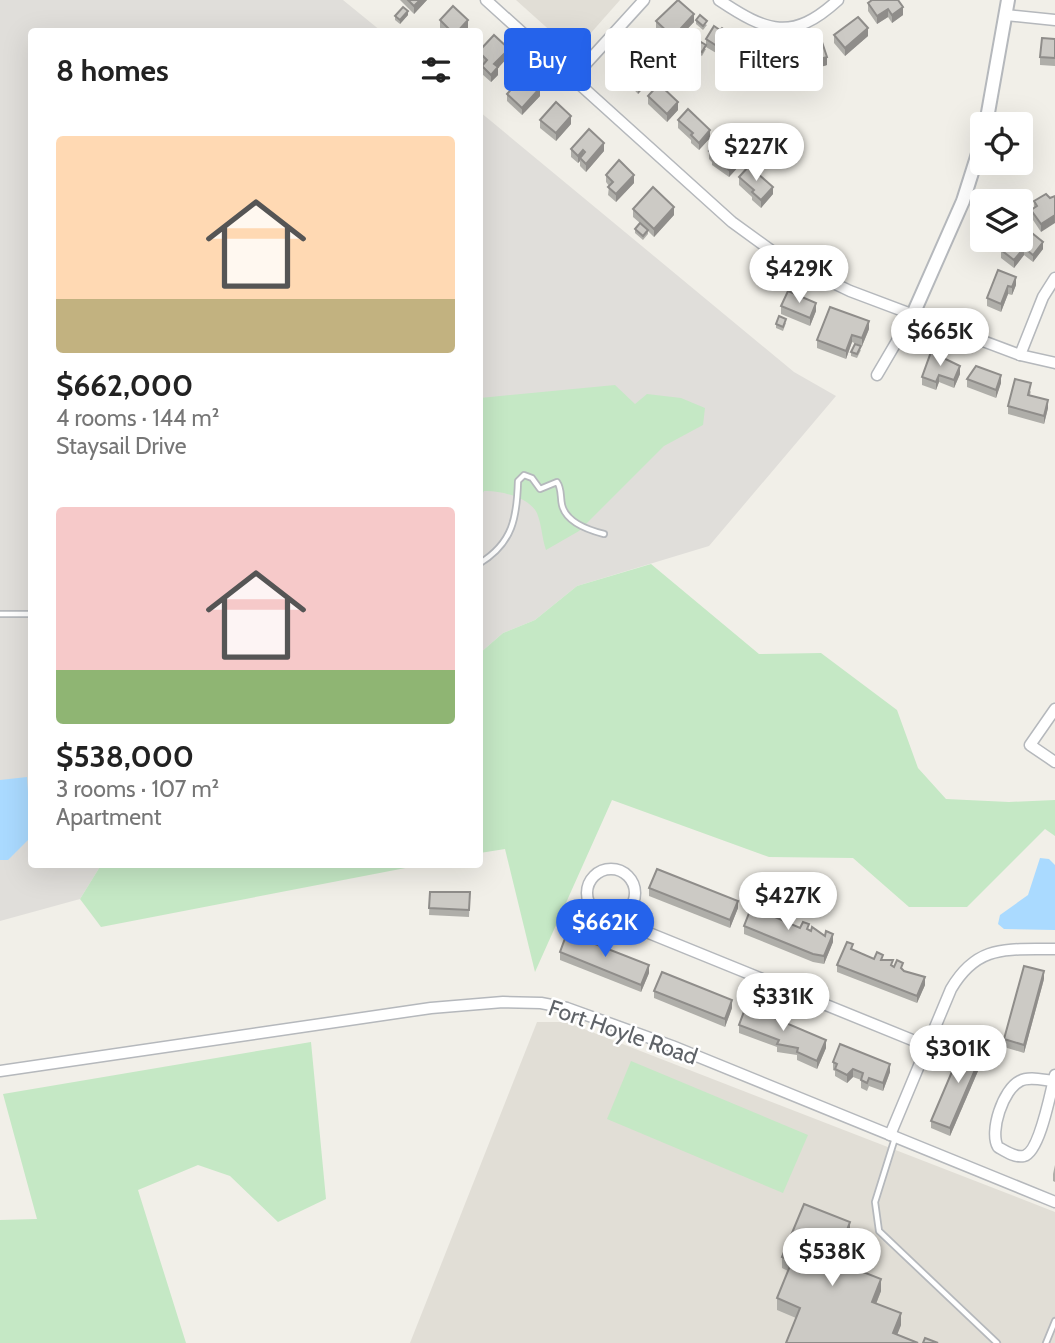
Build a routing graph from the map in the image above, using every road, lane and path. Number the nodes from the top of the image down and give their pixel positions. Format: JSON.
{"nodes":[{"id":1,"x":486,"y":0,"type":"edge"},
{"id":2,"x":644,"y":0,"type":"edge"},
{"id":3,"x":719,"y":0,"type":"edge"},
{"id":4,"x":838,"y":0,"type":"edge"},
{"id":5,"x":1008,"y":0,"type":"edge"},
{"id":6,"x":1006,"y":15,"type":"junction"},
{"id":7,"x":1055,"y":20,"type":"edge"},
{"id":8,"x":517,"y":28,"type":"edge"},
{"id":9,"x":591,"y":58,"type":"edge"},
{"id":10,"x":588,"y":91,"type":"edge"},
{"id":11,"x":988,"y":112,"type":"edge"},
{"id":12,"x":971,"y":175,"type":"edge"},
{"id":13,"x":1055,"y":278,"type":"edge"},
{"id":14,"x":914,"y":312,"type":"junction"},
{"id":15,"x":1020,"y":355,"type":"junction"},
{"id":16,"x":1055,"y":363,"type":"edge"},
{"id":17,"x":877,"y":375,"type":"dead end"},
{"id":18,"x":604,"y":534,"type":"dead end"},
{"id":19,"x":483,"y":561,"type":"edge"},
{"id":20,"x":0,"y":614,"type":"edge"},
{"id":21,"x":28,"y":614,"type":"edge"},
{"id":22,"x":1055,"y":709,"type":"edge"},
{"id":23,"x":1055,"y":762,"type":"edge"},
{"id":24,"x":612,"y":918,"type":"junction"},
{"id":25,"x":1055,"y":949,"type":"edge"},
{"id":26,"x":927,"y":1046,"type":"junction"},
{"id":27,"x":0,"y":1070,"type":"edge"},
{"id":28,"x":1054,"y":1078,"type":"edge"},
{"id":29,"x":892,"y":1136,"type":"junction"},
{"id":30,"x":1055,"y":1202,"type":"edge"},
{"id":31,"x":1055,"y":1321,"type":"edge"},
{"id":32,"x":997,"y":1343,"type":"edge"},
{"id":33,"x":1046,"y":1343,"type":"edge"}],
"edges":[{"from":1,"to":8,"type":"street"},
{"from":2,"to":9,"type":"street"},
{"from":3,"to":4,"type":"street"},
{"from":5,"to":6,"type":"street"},
{"from":6,"to":7,"type":"street"},
{"from":6,"to":11,"type":"street"},
{"from":10,"to":14,"type":"street"},
{"from":12,"to":14,"type":"street"},
{"from":13,"to":15,"type":"street"},
{"from":14,"to":15,"type":"street"},
{"from":14,"to":17,"type":"street"},
{"from":15,"to":16,"type":"street"},
{"from":18,"to":19,"type":"lane"},
{"from":20,"to":21,"type":"lane"},
{"from":22,"to":23,"type":"street"},
{"from":24,"to":24,"type":"street"},
{"from":24,"to":26,"type":"street"},
{"from":25,"to":26,"type":"street"},
{"from":26,"to":29,"type":"street"},
{"from":27,"to":29,"type":"street","name":"Fort Hoyle Road"},
{"from":28,"to":28,"type":"street"},
{"from":29,"to":30,"type":"street","name":"Fort Hoyle Road"},
{"from":29,"to":32,"type":"lane"},
{"from":31,"to":33,"type":"lane"}]}
